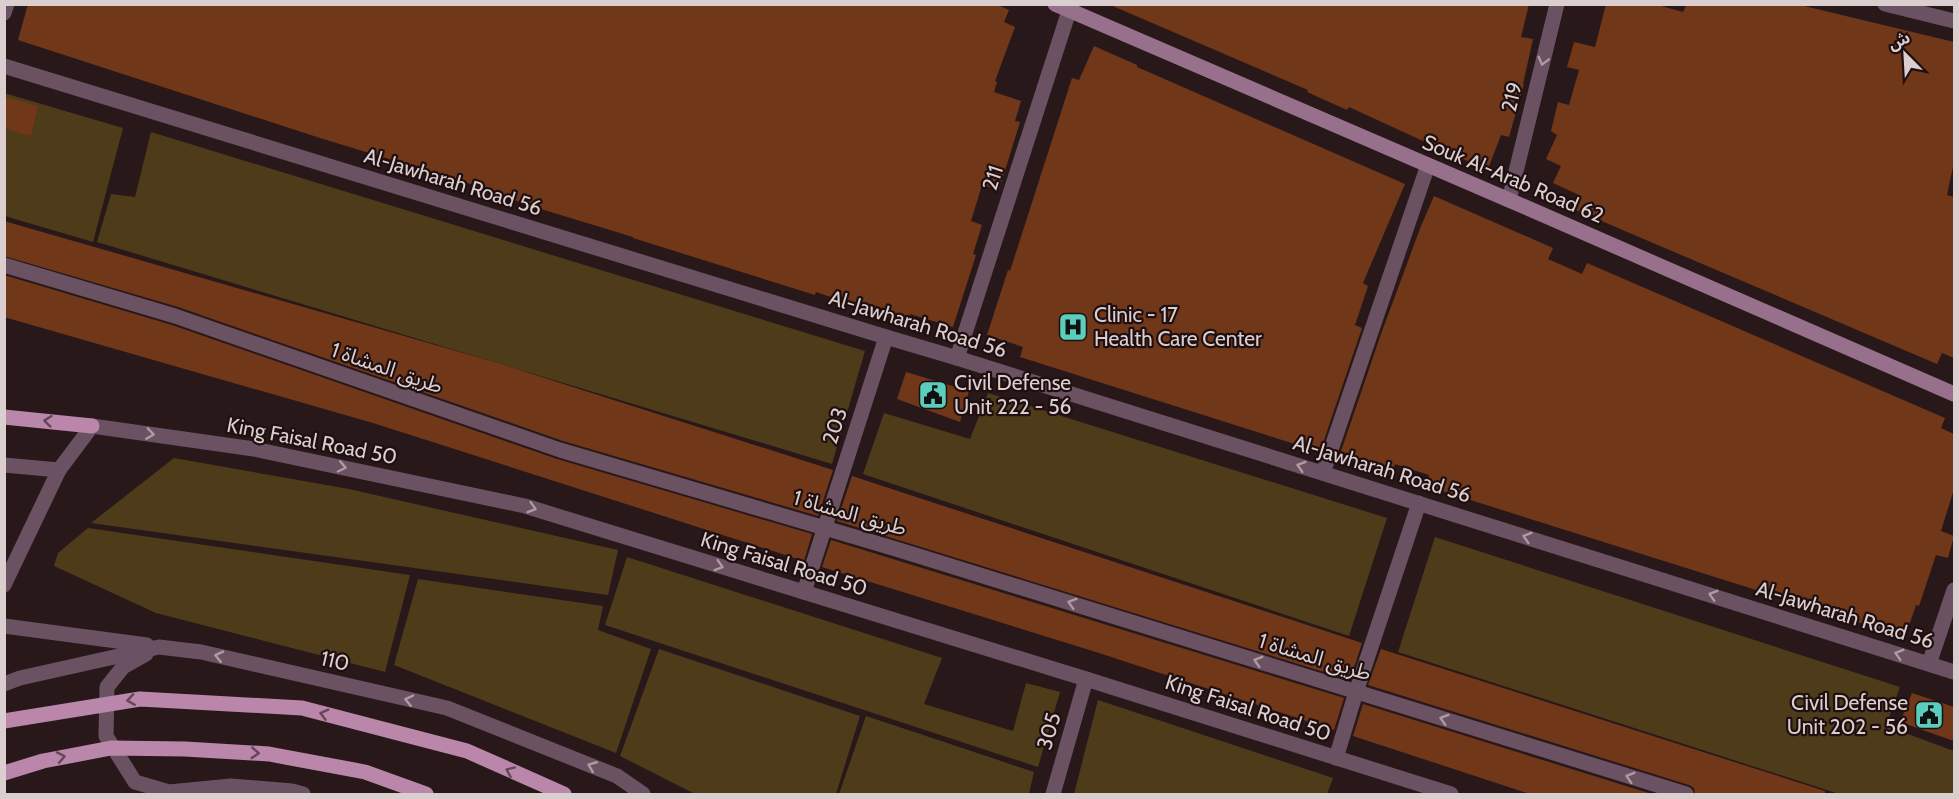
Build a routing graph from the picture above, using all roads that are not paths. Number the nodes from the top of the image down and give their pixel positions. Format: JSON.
{"nodes":[{"id":1,"x":7,"y":4,"type":"edge"},
{"id":2,"x":1557,"y":4,"type":"edge"},
{"id":3,"x":1886,"y":4,"type":"edge"},
{"id":4,"x":1062,"y":8,"type":"edge"},
{"id":5,"x":4,"y":13,"type":"edge"},
{"id":6,"x":1954,"y":21,"type":"edge"},
{"id":7,"x":4,"y":66,"type":"edge"},
{"id":8,"x":1428,"y":165,"type":"junction"},
{"id":9,"x":1509,"y":200,"type":"junction"},
{"id":10,"x":4,"y":265,"type":"edge"},
{"id":11,"x":886,"y":337,"type":"junction"},
{"id":12,"x":957,"y":358,"type":"junction"},
{"id":13,"x":1954,"y":394,"type":"edge"},
{"id":14,"x":4,"y":417,"type":"edge"},
{"id":15,"x":92,"y":426,"type":"junction"},
{"id":16,"x":4,"y":465,"type":"edge"},
{"id":17,"x":60,"y":470,"type":"junction"},
{"id":18,"x":1323,"y":473,"type":"junction"},
{"id":19,"x":1419,"y":503,"type":"junction"},
{"id":20,"x":825,"y":528,"type":"junction"},
{"id":21,"x":4,"y":585,"type":"edge"},
{"id":22,"x":1954,"y":590,"type":"edge"},
{"id":23,"x":804,"y":592,"type":"junction"},
{"id":24,"x":4,"y":626,"type":"edge"},
{"id":25,"x":159,"y":646,"type":"junction"},
{"id":26,"x":1929,"y":664,"type":"junction"},
{"id":27,"x":1954,"y":672,"type":"edge"},
{"id":28,"x":1086,"y":679,"type":"junction"},
{"id":29,"x":4,"y":684,"type":"edge"},
{"id":30,"x":1356,"y":692,"type":"junction"},
{"id":31,"x":4,"y":721,"type":"edge"},
{"id":32,"x":1336,"y":758,"type":"junction"},
{"id":33,"x":4,"y":773,"type":"edge"},
{"id":34,"x":1427,"y":791,"type":"edge"},
{"id":35,"x":303,"y":795,"type":"edge"},
{"id":36,"x":426,"y":795,"type":"edge"},
{"id":37,"x":564,"y":795,"type":"edge"},
{"id":38,"x":643,"y":795,"type":"edge"},
{"id":39,"x":1053,"y":795,"type":"edge"},
{"id":40,"x":1451,"y":795,"type":"edge"},
{"id":41,"x":1686,"y":795,"type":"edge"}],
"edges":[{"from":1,"to":5,"type":"street"},
{"from":2,"to":9,"type":"street","name":"219","one_way":true},
{"from":3,"to":6,"type":"street"},
{"from":4,"to":8,"type":"main road","name":"Souk Al-Arab Road 62"},
{"from":4,"to":12,"type":"street","name":"211"},
{"from":7,"to":11,"type":"street","name":"Al-Jawharah Road 56"},
{"from":8,"to":9,"type":"main road","name":"Souk Al-Arab Road 62"},
{"from":8,"to":18,"type":"street"},
{"from":9,"to":13,"type":"main road","name":"Souk Al-Arab Road 62"},
{"from":10,"to":20,"type":"street","name":"طريق المشاة 1"},
{"from":11,"to":12,"type":"street","name":"Al-Jawharah Road 56"},
{"from":11,"to":20,"type":"street","name":"203"},
{"from":18,"to":12,"type":"street","name":"Al-Jawharah Road 56","one_way":true},
{"from":15,"to":14,"type":"main road","one_way":true},
{"from":15,"to":17,"type":"street"},
{"from":15,"to":23,"type":"street","name":"King Faisal Road 50","one_way":true},
{"from":16,"to":17,"type":"street"},
{"from":17,"to":21,"type":"street"},
{"from":18,"to":19,"type":"street","name":"Al-Jawharah Road 56"},
{"from":26,"to":19,"type":"street","name":"Al-Jawharah Road 56","one_way":true},
{"from":19,"to":30,"type":"street"},
{"from":20,"to":23,"type":"street","name":"203"},
{"from":30,"to":20,"type":"street","name":"طريق المشاة 1","one_way":true},
{"from":22,"to":26,"type":"street"},
{"from":23,"to":28,"type":"street","name":"King Faisal Road 50"},
{"from":24,"to":25,"type":"street"},
{"from":25,"to":29,"type":"street","name":"110"},
{"from":25,"to":35,"type":"street"},
{"from":38,"to":25,"type":"street","name":"110","one_way":true},
{"from":26,"to":27,"type":"street","name":"Al-Jawharah Road 56"},
{"from":28,"to":32,"type":"street","name":"King Faisal Road 50"},
{"from":28,"to":39,"type":"street","name":"305"},
{"from":30,"to":32,"type":"street"},
{"from":41,"to":30,"type":"street","name":"طريق المشاة 1","one_way":true},
{"from":37,"to":31,"type":"main road","one_way":true,"bridge":true},
{"from":32,"to":34,"type":"street","name":"King Faisal Road 50"},
{"from":33,"to":36,"type":"main road","one_way":true,"bridge":true},
{"from":34,"to":40,"type":"street","name":"King Faisal Road 50"}]}
